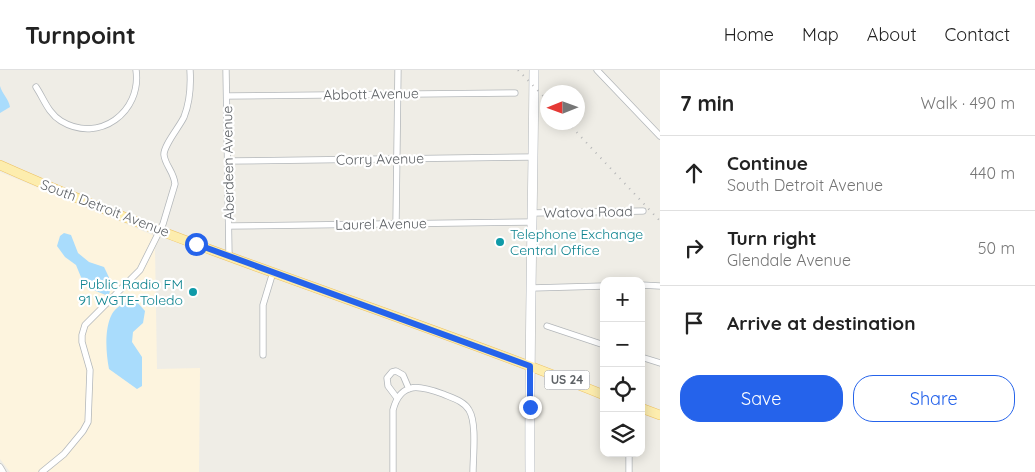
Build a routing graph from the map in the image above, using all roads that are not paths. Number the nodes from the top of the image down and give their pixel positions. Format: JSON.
{"nodes":[{"id":1,"x":136,"y":70,"type":"edge"},
{"id":2,"x":190,"y":70,"type":"edge"},
{"id":3,"x":226,"y":70,"type":"edge"},
{"id":4,"x":398,"y":70,"type":"edge"},
{"id":5,"x":534,"y":70,"type":"edge"},
{"id":6,"x":597,"y":70,"type":"edge"},
{"id":7,"x":36,"y":87,"type":"dead end"},
{"id":8,"x":515,"y":93,"type":"dead end"},
{"id":9,"x":398,"y":94,"type":"junction"},
{"id":10,"x":226,"y":96,"type":"junction"},
{"id":11,"x":660,"y":136,"type":"edge"},
{"id":12,"x":533,"y":157,"type":"junction"},
{"id":13,"x":397,"y":159,"type":"junction"},
{"id":14,"x":228,"y":161,"type":"junction"},
{"id":15,"x":0,"y":165,"type":"edge"},
{"id":16,"x":643,"y":211,"type":"dead end"},
{"id":17,"x":533,"y":217,"type":"junction"},
{"id":18,"x":396,"y":224,"type":"junction"},
{"id":19,"x":229,"y":226,"type":"junction"},
{"id":20,"x":160,"y":230,"type":"junction"},
{"id":21,"x":229,"y":256,"type":"junction"},
{"id":22,"x":273,"y":272,"type":"junction"},
{"id":23,"x":645,"y":285,"type":"edge"},
{"id":24,"x":600,"y":286,"type":"edge"},
{"id":25,"x":660,"y":286,"type":"edge"},
{"id":26,"x":532,"y":288,"type":"junction"},
{"id":27,"x":547,"y":326,"type":"dead end"},
{"id":28,"x":600,"y":344,"type":"edge"},
{"id":29,"x":263,"y":355,"type":"dead end"},
{"id":30,"x":645,"y":358,"type":"edge"},
{"id":31,"x":660,"y":363,"type":"edge"},
{"id":32,"x":530,"y":366,"type":"junction"},
{"id":33,"x":409,"y":389,"type":"junction"},
{"id":34,"x":600,"y":393,"type":"edge"},
{"id":35,"x":396,"y":401,"type":"junction"},
{"id":36,"x":645,"y":409,"type":"edge"},
{"id":37,"x":660,"y":415,"type":"edge"},
{"id":38,"x":629,"y":457,"type":"edge"},
{"id":39,"x":0,"y":467,"type":"edge"},
{"id":40,"x":4,"y":472,"type":"edge"},
{"id":41,"x":42,"y":472,"type":"edge"},
{"id":42,"x":393,"y":472,"type":"edge"},
{"id":43,"x":473,"y":472,"type":"edge"},
{"id":44,"x":530,"y":472,"type":"edge"},
{"id":45,"x":630,"y":472,"type":"edge"}],
"edges":[{"from":1,"to":7,"type":"street"},
{"from":2,"to":20,"type":"street"},
{"from":3,"to":10,"type":"street","name":"Aberdeen Avenue"},
{"from":4,"to":9,"type":"street"},
{"from":5,"to":12,"type":"main road"},
{"from":6,"to":11,"type":"street"},
{"from":8,"to":9,"type":"street","name":"Abbott Avenue"},
{"from":9,"to":10,"type":"street","name":"Abbott Avenue"},
{"from":9,"to":13,"type":"street"},
{"from":10,"to":14,"type":"street","name":"Aberdeen Avenue"},
{"from":12,"to":13,"type":"street","name":"Corry Avenue"},
{"from":12,"to":17,"type":"main road"},
{"from":13,"to":14,"type":"street","name":"Corry Avenue"},
{"from":13,"to":18,"type":"street"},
{"from":14,"to":19,"type":"street","name":"Aberdeen Avenue"},
{"from":15,"to":20,"type":"main road","name":"South Detroit Avenue","number":"US 24"},
{"from":16,"to":17,"type":"street","name":"Watova Road"},
{"from":17,"to":18,"type":"street","name":"Laurel Avenue"},
{"from":17,"to":26,"type":"main road"},
{"from":18,"to":19,"type":"street","name":"Laurel Avenue"},
{"from":19,"to":21,"type":"street","name":"Aberdeen Avenue"},
{"from":20,"to":21,"type":"main road","name":"South Detroit Avenue","number":"US 24"},
{"from":20,"to":41,"type":"street"},
{"from":21,"to":22,"type":"main road","name":"South Detroit Avenue","number":"US 24"},
{"from":22,"to":29,"type":"street"},
{"from":22,"to":32,"type":"main road","name":"South Detroit Avenue","number":"US 24"},
{"from":23,"to":25,"type":"street"},
{"from":24,"to":26,"type":"street"},
{"from":26,"to":32,"type":"main road"},
{"from":27,"to":28,"type":"street"},
{"from":30,"to":31,"type":"street"},
{"from":32,"to":34,"type":"main road","name":"South Detroit Avenue","number":"US 24"},
{"from":32,"to":44,"type":"main road"},
{"from":33,"to":35,"type":"street"},
{"from":33,"to":35,"type":"street"},
{"from":33,"to":43,"type":"street"},
{"from":35,"to":42,"type":"street"},
{"from":36,"to":37,"type":"main road"},
{"from":38,"to":45,"type":"street"},
{"from":39,"to":40,"type":"street"}]}
